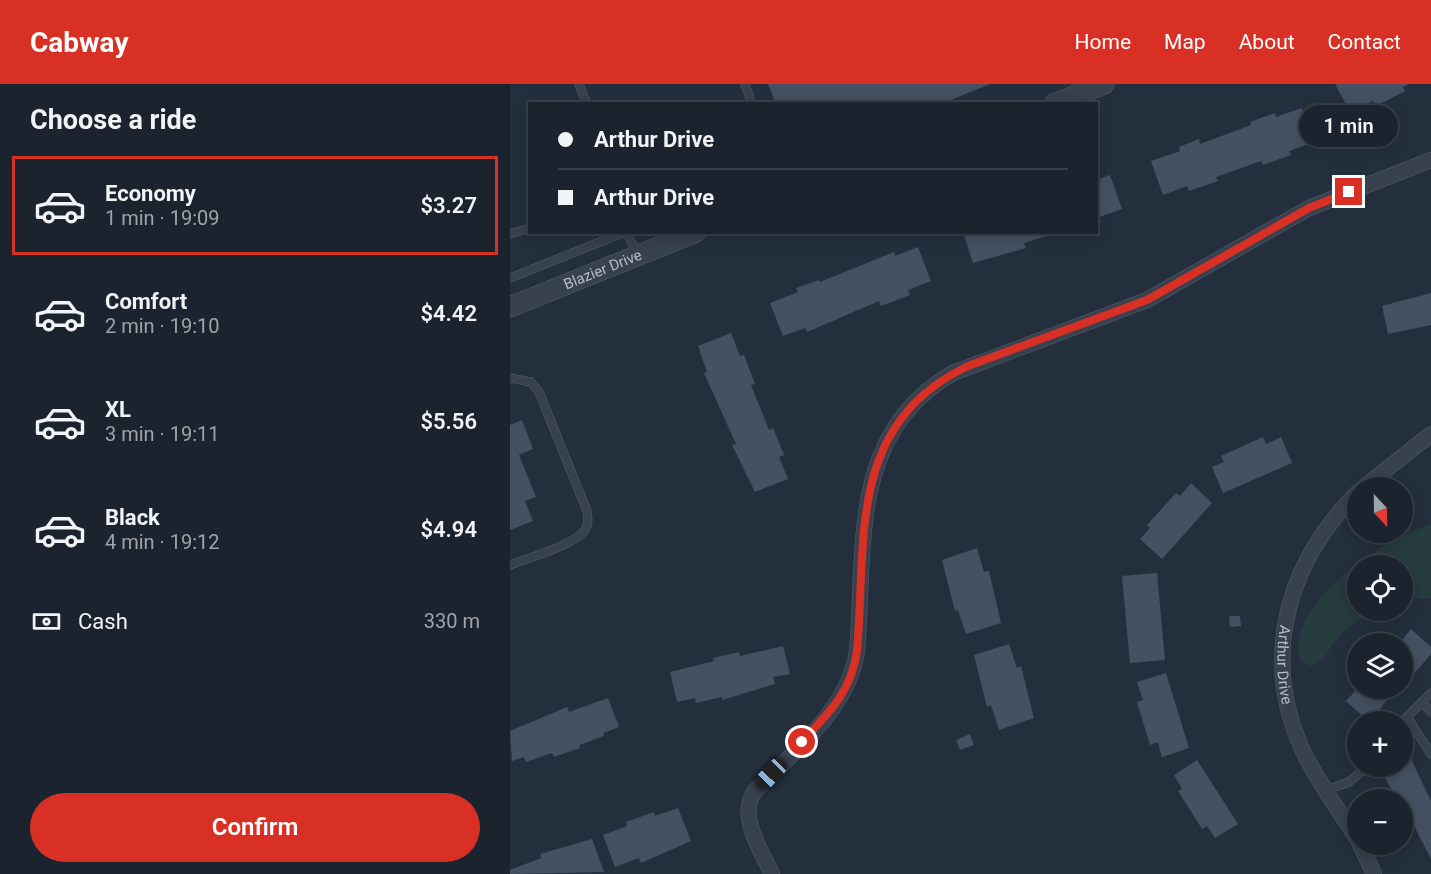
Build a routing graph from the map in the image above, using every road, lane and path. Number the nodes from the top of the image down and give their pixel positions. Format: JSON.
{"nodes":[{"id":1,"x":579,"y":84,"type":"edge"},
{"id":2,"x":745,"y":84,"type":"edge"},
{"id":3,"x":1094,"y":86,"type":"edge"},
{"id":4,"x":586,"y":102,"type":"edge"},
{"id":5,"x":751,"y":102,"type":"edge"},
{"id":6,"x":1058,"y":102,"type":"edge"},
{"id":7,"x":1431,"y":160,"type":"edge"},
{"id":8,"x":528,"y":229,"type":"edge"},
{"id":9,"x":510,"y":234,"type":"edge"},
{"id":10,"x":621,"y":234,"type":"edge"},
{"id":11,"x":627,"y":234,"type":"edge"},
{"id":12,"x":691,"y":234,"type":"edge"},
{"id":13,"x":638,"y":256,"type":"junction"},
{"id":14,"x":510,"y":278,"type":"edge"},
{"id":15,"x":510,"y":307,"type":"edge"},
{"id":16,"x":510,"y":378,"type":"edge"},
{"id":17,"x":1431,"y":434,"type":"edge"},
{"id":18,"x":1377,"y":477,"type":"edge"},
{"id":19,"x":1347,"y":504,"type":"edge"},
{"id":20,"x":510,"y":565,"type":"edge"},
{"id":21,"x":1431,"y":693,"type":"edge"},
{"id":22,"x":1422,"y":702,"type":"junction"},
{"id":23,"x":1413,"y":712,"type":"edge"},
{"id":24,"x":1431,"y":712,"type":"edge"},
{"id":25,"x":1413,"y":730,"type":"edge"},
{"id":26,"x":1431,"y":754,"type":"edge"},
{"id":27,"x":1355,"y":777,"type":"edge"},
{"id":28,"x":1326,"y":790,"type":"junction"},
{"id":29,"x":1347,"y":823,"type":"edge"},
{"id":30,"x":1365,"y":855,"type":"edge"},
{"id":31,"x":772,"y":874,"type":"edge"},
{"id":32,"x":1374,"y":874,"type":"edge"}],
"edges":[{"from":1,"to":4,"type":"lane"},
{"from":2,"to":5,"type":"lane"},
{"from":3,"to":6,"type":"street"},
{"from":7,"to":31,"type":"street"},
{"from":8,"to":9,"type":"lane"},
{"from":10,"to":14,"type":"lane"},
{"from":11,"to":13,"type":"lane"},
{"from":12,"to":13,"type":"street","name":"Blazier Drive"},
{"from":13,"to":15,"type":"street","name":"Blazier Drive"},
{"from":16,"to":20,"type":"lane"},
{"from":17,"to":18,"type":"street"},
{"from":19,"to":28,"type":"street","name":"Arthur Drive"},
{"from":21,"to":22,"type":"lane"},
{"from":22,"to":23,"type":"lane"},
{"from":22,"to":24,"type":"lane"},
{"from":25,"to":26,"type":"lane"},
{"from":27,"to":28,"type":"lane"},
{"from":28,"to":29,"type":"street","name":"Arthur Drive"},
{"from":30,"to":32,"type":"street"}]}
